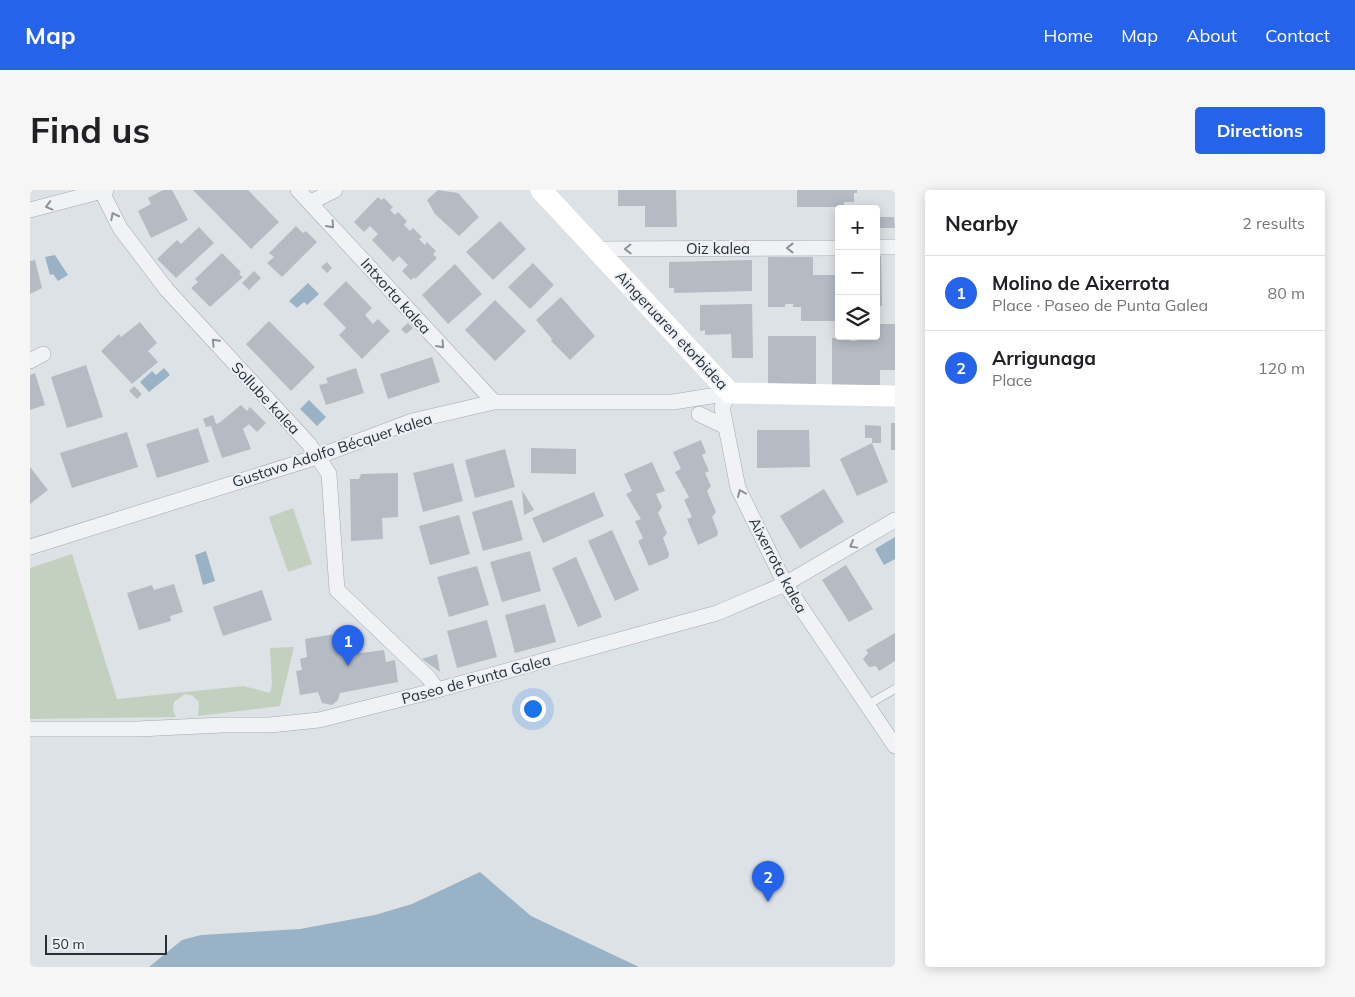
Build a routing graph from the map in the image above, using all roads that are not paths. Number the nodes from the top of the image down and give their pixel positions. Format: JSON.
{"nodes":[{"id":1,"x":298,"y":190,"type":"edge"},
{"id":2,"x":336,"y":190,"type":"edge"},
{"id":3,"x":542,"y":190,"type":"edge"},
{"id":4,"x":103,"y":191,"type":"edge"},
{"id":5,"x":310,"y":202,"type":"junction"},
{"id":6,"x":30,"y":210,"type":"edge"},
{"id":7,"x":880,"y":247,"type":"edge"},
{"id":8,"x":895,"y":247,"type":"edge"},
{"id":9,"x":835,"y":248,"type":"edge"},
{"id":10,"x":597,"y":250,"type":"junction"},
{"id":11,"x":730,"y":393,"type":"junction"},
{"id":12,"x":895,"y":396,"type":"edge"},
{"id":13,"x":494,"y":402,"type":"junction"},
{"id":14,"x":699,"y":414,"type":"dead end"},
{"id":15,"x":726,"y":428,"type":"junction"},
{"id":16,"x":317,"y":457,"type":"junction"},
{"id":17,"x":895,"y":520,"type":"edge"},
{"id":18,"x":30,"y":547,"type":"edge"},
{"id":19,"x":785,"y":584,"type":"junction"},
{"id":20,"x":895,"y":689,"type":"edge"},
{"id":21,"x":436,"y":690,"type":"junction"},
{"id":22,"x":869,"y":704,"type":"junction"},
{"id":23,"x":30,"y":729,"type":"edge"},
{"id":24,"x":895,"y":746,"type":"edge"}],
"edges":[{"from":1,"to":5,"type":"street","name":"Intxorta kalea"},
{"from":2,"to":5,"type":"street"},
{"from":3,"to":10,"type":"street","name":"Aingeruaren etorbidea"},
{"from":4,"to":6,"type":"street","one_way":true},
{"from":16,"to":4,"type":"street","name":"Sollube kalea","one_way":true},
{"from":5,"to":13,"type":"street","name":"Intxorta kalea","one_way":true},
{"from":7,"to":8,"type":"street"},
{"from":9,"to":10,"type":"street","name":"Oiz kalea","one_way":true},
{"from":10,"to":11,"type":"street","name":"Aingeruaren etorbidea"},
{"from":11,"to":12,"type":"street","name":"Aingeruaren etorbidea"},
{"from":11,"to":13,"type":"street","name":"Gustavo Adolfo Bécquer kalea"},
{"from":11,"to":15,"type":"street","name":"Aixerrota kalea"},
{"from":13,"to":16,"type":"street","name":"Gustavo Adolfo Bécquer kalea"},
{"from":14,"to":15,"type":"street"},
{"from":19,"to":15,"type":"street","name":"Aixerrota kalea","one_way":true},
{"from":16,"to":18,"type":"street","name":"Gustavo Adolfo Bécquer kalea"},
{"from":16,"to":21,"type":"street","name":"Sollube kalea"},
{"from":17,"to":19,"type":"street","name":"Paseo de Punta Galea","one_way":true},
{"from":19,"to":21,"type":"street","name":"Paseo de Punta Galea"},
{"from":19,"to":22,"type":"street","name":"Aixerrota kalea"},
{"from":20,"to":22,"type":"lane"},
{"from":21,"to":23,"type":"street","name":"Paseo de Punta Galea"},
{"from":22,"to":24,"type":"street","name":"Aixerrota kalea"}]}
